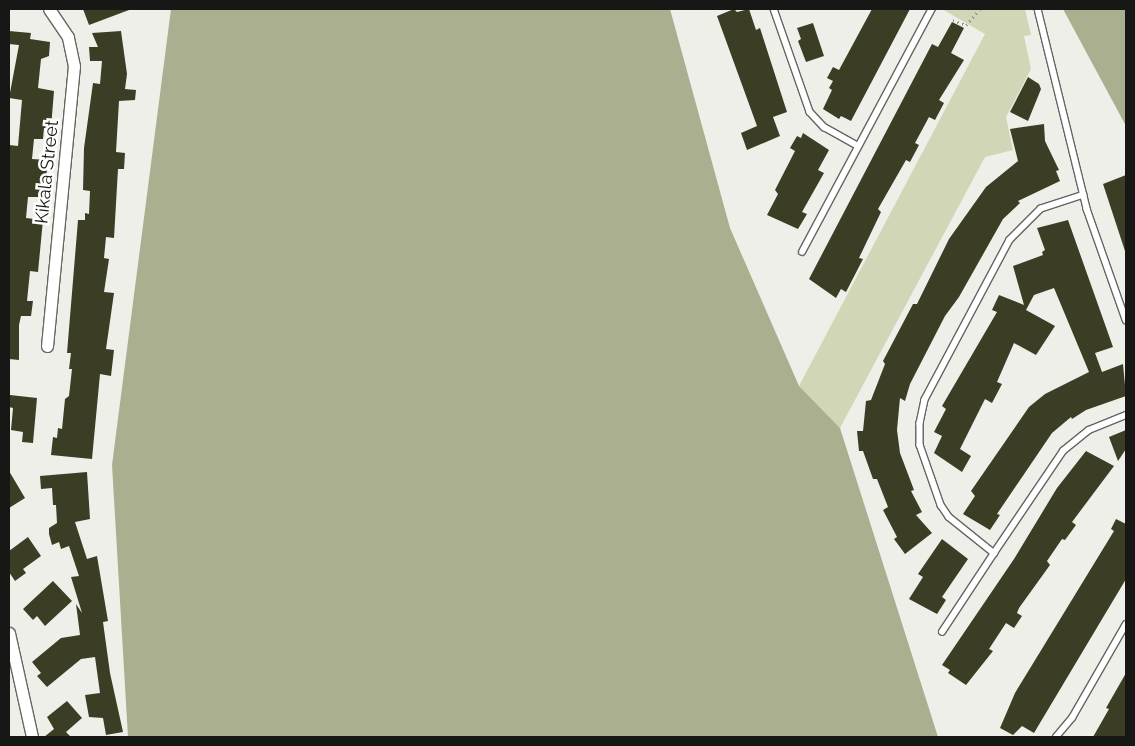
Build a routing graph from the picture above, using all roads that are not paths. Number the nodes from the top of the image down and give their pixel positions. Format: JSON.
{"nodes":[{"id":1,"x":49,"y":9,"type":"edge"},
{"id":2,"x":774,"y":9,"type":"edge"},
{"id":3,"x":932,"y":9,"type":"edge"},
{"id":4,"x":1038,"y":9,"type":"edge"},
{"id":5,"x":858,"y":146,"type":"junction"},
{"id":6,"x":1084,"y":195,"type":"junction"},
{"id":7,"x":802,"y":252,"type":"dead end"},
{"id":8,"x":1126,"y":320,"type":"edge"},
{"id":9,"x":47,"y":346,"type":"dead end"},
{"id":10,"x":1126,"y":415,"type":"edge"},
{"id":11,"x":994,"y":553,"type":"junction"},
{"id":12,"x":1126,"y":624,"type":"edge"},
{"id":13,"x":942,"y":632,"type":"dead end"},
{"id":14,"x":9,"y":633,"type":"edge"},
{"id":15,"x":32,"y":737,"type":"edge"},
{"id":16,"x":1056,"y":737,"type":"edge"}],
"edges":[{"from":1,"to":9,"type":"street","name":"Kikala Street"},
{"from":2,"to":5,"type":"lane"},
{"from":3,"to":5,"type":"lane"},
{"from":4,"to":6,"type":"lane"},
{"from":5,"to":7,"type":"lane"},
{"from":6,"to":8,"type":"lane"},
{"from":6,"to":11,"type":"lane"},
{"from":10,"to":11,"type":"lane"},
{"from":11,"to":13,"type":"lane"},
{"from":12,"to":16,"type":"lane"},
{"from":14,"to":15,"type":"street"}]}
